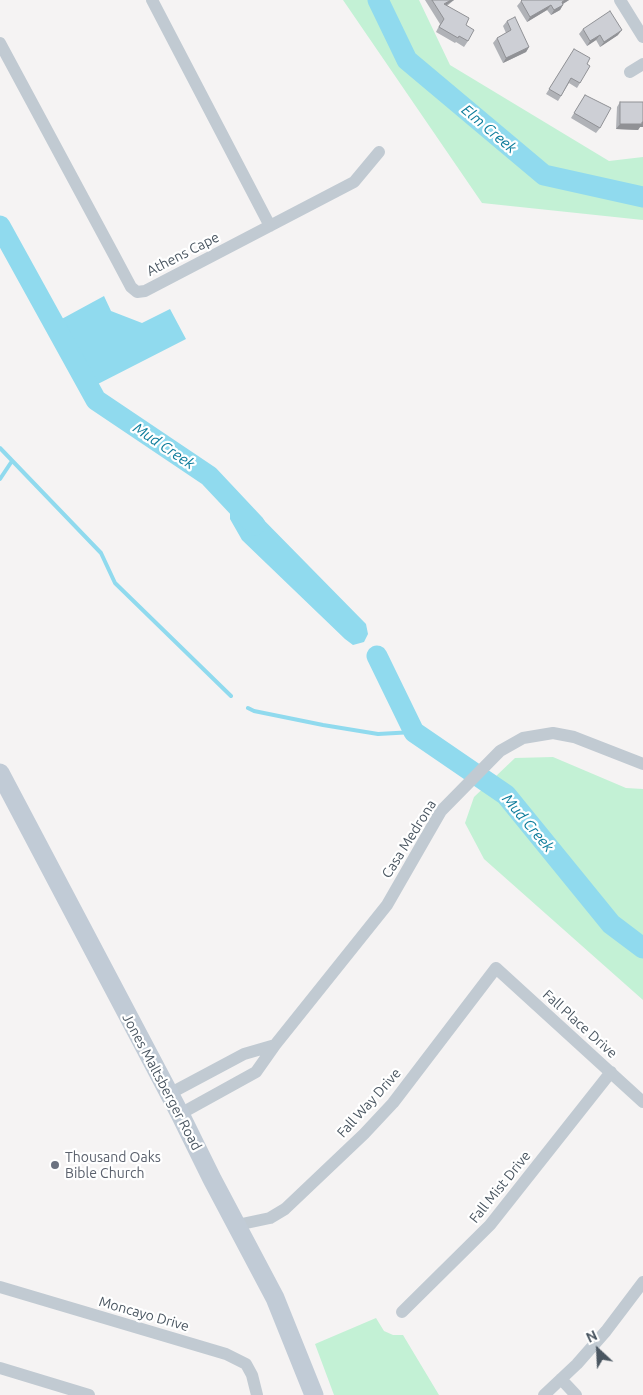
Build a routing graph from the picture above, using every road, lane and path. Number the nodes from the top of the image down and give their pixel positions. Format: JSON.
{"nodes":[{"id":1,"x":152,"y":0,"type":"edge"},
{"id":2,"x":620,"y":0,"type":"edge"},
{"id":3,"x":643,"y":37,"type":"edge"},
{"id":4,"x":0,"y":42,"type":"edge"},
{"id":5,"x":643,"y":64,"type":"edge"},
{"id":6,"x":630,"y":72,"type":"dead end"},
{"id":7,"x":379,"y":152,"type":"dead end"},
{"id":8,"x":270,"y":226,"type":"junction"},
{"id":9,"x":643,"y":764,"type":"edge"},
{"id":10,"x":0,"y":773,"type":"edge"},
{"id":11,"x":496,"y":968,"type":"joint"},
{"id":12,"x":275,"y":1045,"type":"junction"},
{"id":13,"x":212,"y":1071,"type":"junction"},
{"id":14,"x":611,"y":1072,"type":"junction"},
{"id":15,"x":222,"y":1091,"type":"junction"},
{"id":16,"x":169,"y":1094,"type":"junction"},
{"id":17,"x":643,"y":1102,"type":"edge"},
{"id":18,"x":180,"y":1114,"type":"junction"},
{"id":19,"x":237,"y":1224,"type":"junction"},
{"id":20,"x":643,"y":1282,"type":"edge"},
{"id":21,"x":0,"y":1287,"type":"edge"},
{"id":22,"x":402,"y":1312,"type":"dead end"},
{"id":23,"x":0,"y":1368,"type":"edge"},
{"id":24,"x":561,"y":1379,"type":"junction"},
{"id":25,"x":89,"y":1395,"type":"edge"},
{"id":26,"x":257,"y":1395,"type":"edge"},
{"id":27,"x":314,"y":1395,"type":"edge"},
{"id":28,"x":544,"y":1395,"type":"edge"},
{"id":29,"x":576,"y":1395,"type":"edge"}],
"edges":[{"from":1,"to":8,"type":"street"},
{"from":2,"to":3,"type":"street"},
{"from":4,"to":8,"type":"street","name":"Athens Cape"},
{"from":5,"to":6,"type":"street"},
{"from":7,"to":8,"type":"street","name":"Athens Cape"},
{"from":9,"to":12,"type":"street","name":"Casa Medrona"},
{"from":10,"to":16,"type":"main road","name":"Jones Maltsberger Road"},
{"from":11,"to":14,"type":"street","name":"Fall Place Drive"},
{"from":11,"to":19,"type":"street","name":"Fall Way Drive"},
{"from":12,"to":13,"type":"street"},
{"from":12,"to":15,"type":"street","name":"Casa Medrona"},
{"from":13,"to":15,"type":"street"},
{"from":13,"to":16,"type":"street"},
{"from":14,"to":17,"type":"street","name":"Fall Place Drive"},
{"from":14,"to":22,"type":"street","name":"Fall Mist Drive"},
{"from":15,"to":18,"type":"street","name":"Casa Medrona"},
{"from":16,"to":18,"type":"main road","name":"Jones Maltsberger Road"},
{"from":18,"to":19,"type":"main road","name":"Jones Maltsberger Road"},
{"from":19,"to":27,"type":"main road","name":"Jones Maltsberger Road"},
{"from":20,"to":24,"type":"street"},
{"from":21,"to":26,"type":"street","name":"Moncayo Drive"},
{"from":23,"to":25,"type":"street"},
{"from":24,"to":28,"type":"street"},
{"from":24,"to":29,"type":"street"}]}
